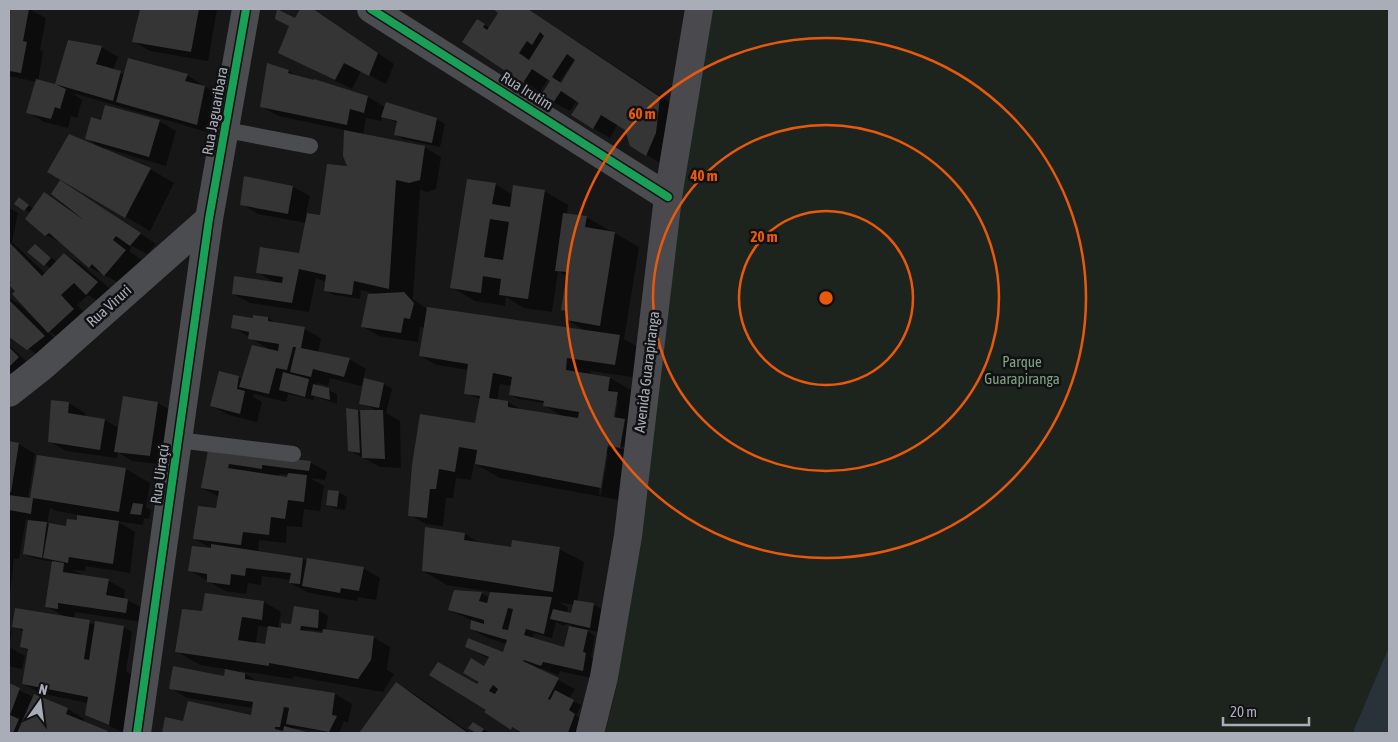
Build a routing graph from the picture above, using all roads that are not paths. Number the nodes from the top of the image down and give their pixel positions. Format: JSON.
{"nodes":[{"id":1,"x":246,"y":9,"type":"edge"},
{"id":2,"x":371,"y":9,"type":"edge"},
{"id":3,"x":699,"y":9,"type":"edge"},
{"id":4,"x":226,"y":130,"type":"junction"},
{"id":5,"x":310,"y":146,"type":"dead end"},
{"id":6,"x":668,"y":197,"type":"junction"},
{"id":7,"x":210,"y":219,"type":"junction"},
{"id":8,"x":9,"y":393,"type":"edge"},
{"id":9,"x":178,"y":440,"type":"junction"},
{"id":10,"x":293,"y":454,"type":"dead end"},
{"id":11,"x":137,"y":733,"type":"edge"},
{"id":12,"x":590,"y":733,"type":"edge"}],
"edges":[{"from":1,"to":4,"type":"street","name":"Rua Jaguaribara"},
{"from":2,"to":6,"type":"street","name":"Rua Irutim"},
{"from":3,"to":6,"type":"main road","name":"Avenida Guarapiranga"},
{"from":4,"to":5,"type":"lane"},
{"from":4,"to":7,"type":"street","name":"Rua Jaguaribara"},
{"from":6,"to":12,"type":"main road","name":"Avenida Guarapiranga"},
{"from":7,"to":8,"type":"street","name":"Rua Viruri"},
{"from":7,"to":9,"type":"street","name":"Rua Uiraçú"},
{"from":9,"to":10,"type":"lane"},
{"from":9,"to":11,"type":"street","name":"Rua Uiraçú"}]}
